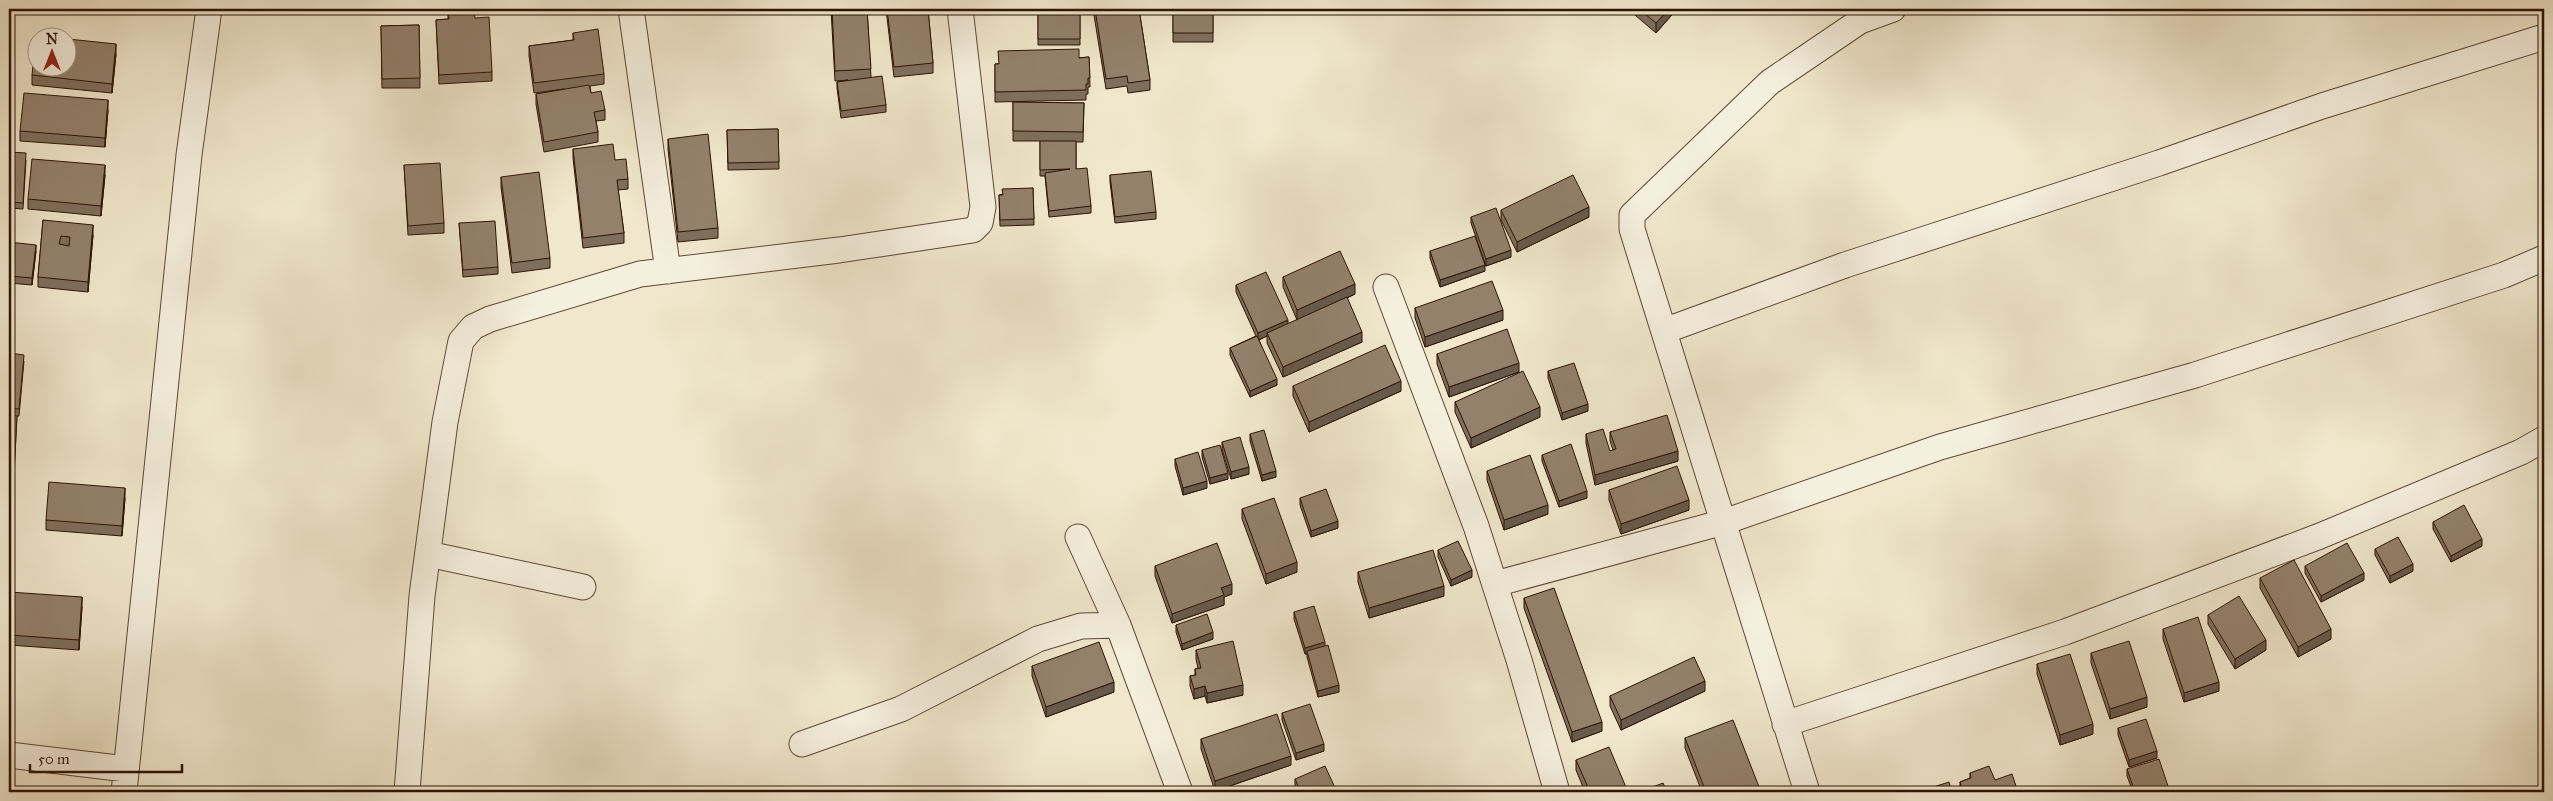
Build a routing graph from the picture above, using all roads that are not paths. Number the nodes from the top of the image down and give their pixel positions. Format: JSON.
{"nodes":[{"id":1,"x":209,"y":9,"type":"edge"},
{"id":2,"x":631,"y":9,"type":"edge"},
{"id":3,"x":960,"y":9,"type":"edge"},
{"id":4,"x":1893,"y":9,"type":"edge"},
{"id":5,"x":2544,"y":37,"type":"edge"},
{"id":6,"x":2544,"y":258,"type":"edge"},
{"id":7,"x":668,"y":272,"type":"junction"},
{"id":8,"x":1386,"y":287,"type":"dead end"},
{"id":9,"x":1664,"y":331,"type":"junction"},
{"id":10,"x":2544,"y":439,"type":"edge"},
{"id":11,"x":1724,"y":522,"type":"junction"},
{"id":12,"x":1078,"y":537,"type":"dead end"},
{"id":13,"x":428,"y":554,"type":"junction"},
{"id":14,"x":1495,"y":584,"type":"junction"},
{"id":15,"x":583,"y":587,"type":"dead end"},
{"id":16,"x":1118,"y":625,"type":"junction"},
{"id":17,"x":1785,"y":724,"type":"junction"},
{"id":18,"x":802,"y":744,"type":"dead end"},
{"id":19,"x":9,"y":755,"type":"edge"},
{"id":20,"x":125,"y":781,"type":"edge"},
{"id":21,"x":407,"y":792,"type":"edge"},
{"id":22,"x":1180,"y":792,"type":"edge"},
{"id":23,"x":1557,"y":792,"type":"edge"},
{"id":24,"x":1807,"y":792,"type":"edge"}],
"edges":[{"from":1,"to":20,"type":"street"},
{"from":2,"to":7,"type":"street"},
{"from":3,"to":7,"type":"street"},
{"from":4,"to":9,"type":"street"},
{"from":5,"to":9,"type":"street"},
{"from":6,"to":11,"type":"street"},
{"from":7,"to":13,"type":"street"},
{"from":8,"to":14,"type":"street"},
{"from":9,"to":11,"type":"street"},
{"from":10,"to":17,"type":"street"},
{"from":11,"to":14,"type":"street"},
{"from":11,"to":17,"type":"street"},
{"from":12,"to":16,"type":"street"},
{"from":13,"to":15,"type":"street"},
{"from":13,"to":21,"type":"street"},
{"from":14,"to":23,"type":"street"},
{"from":16,"to":18,"type":"street"},
{"from":16,"to":22,"type":"street"},
{"from":17,"to":24,"type":"street"},
{"from":19,"to":20,"type":"street"}]}
